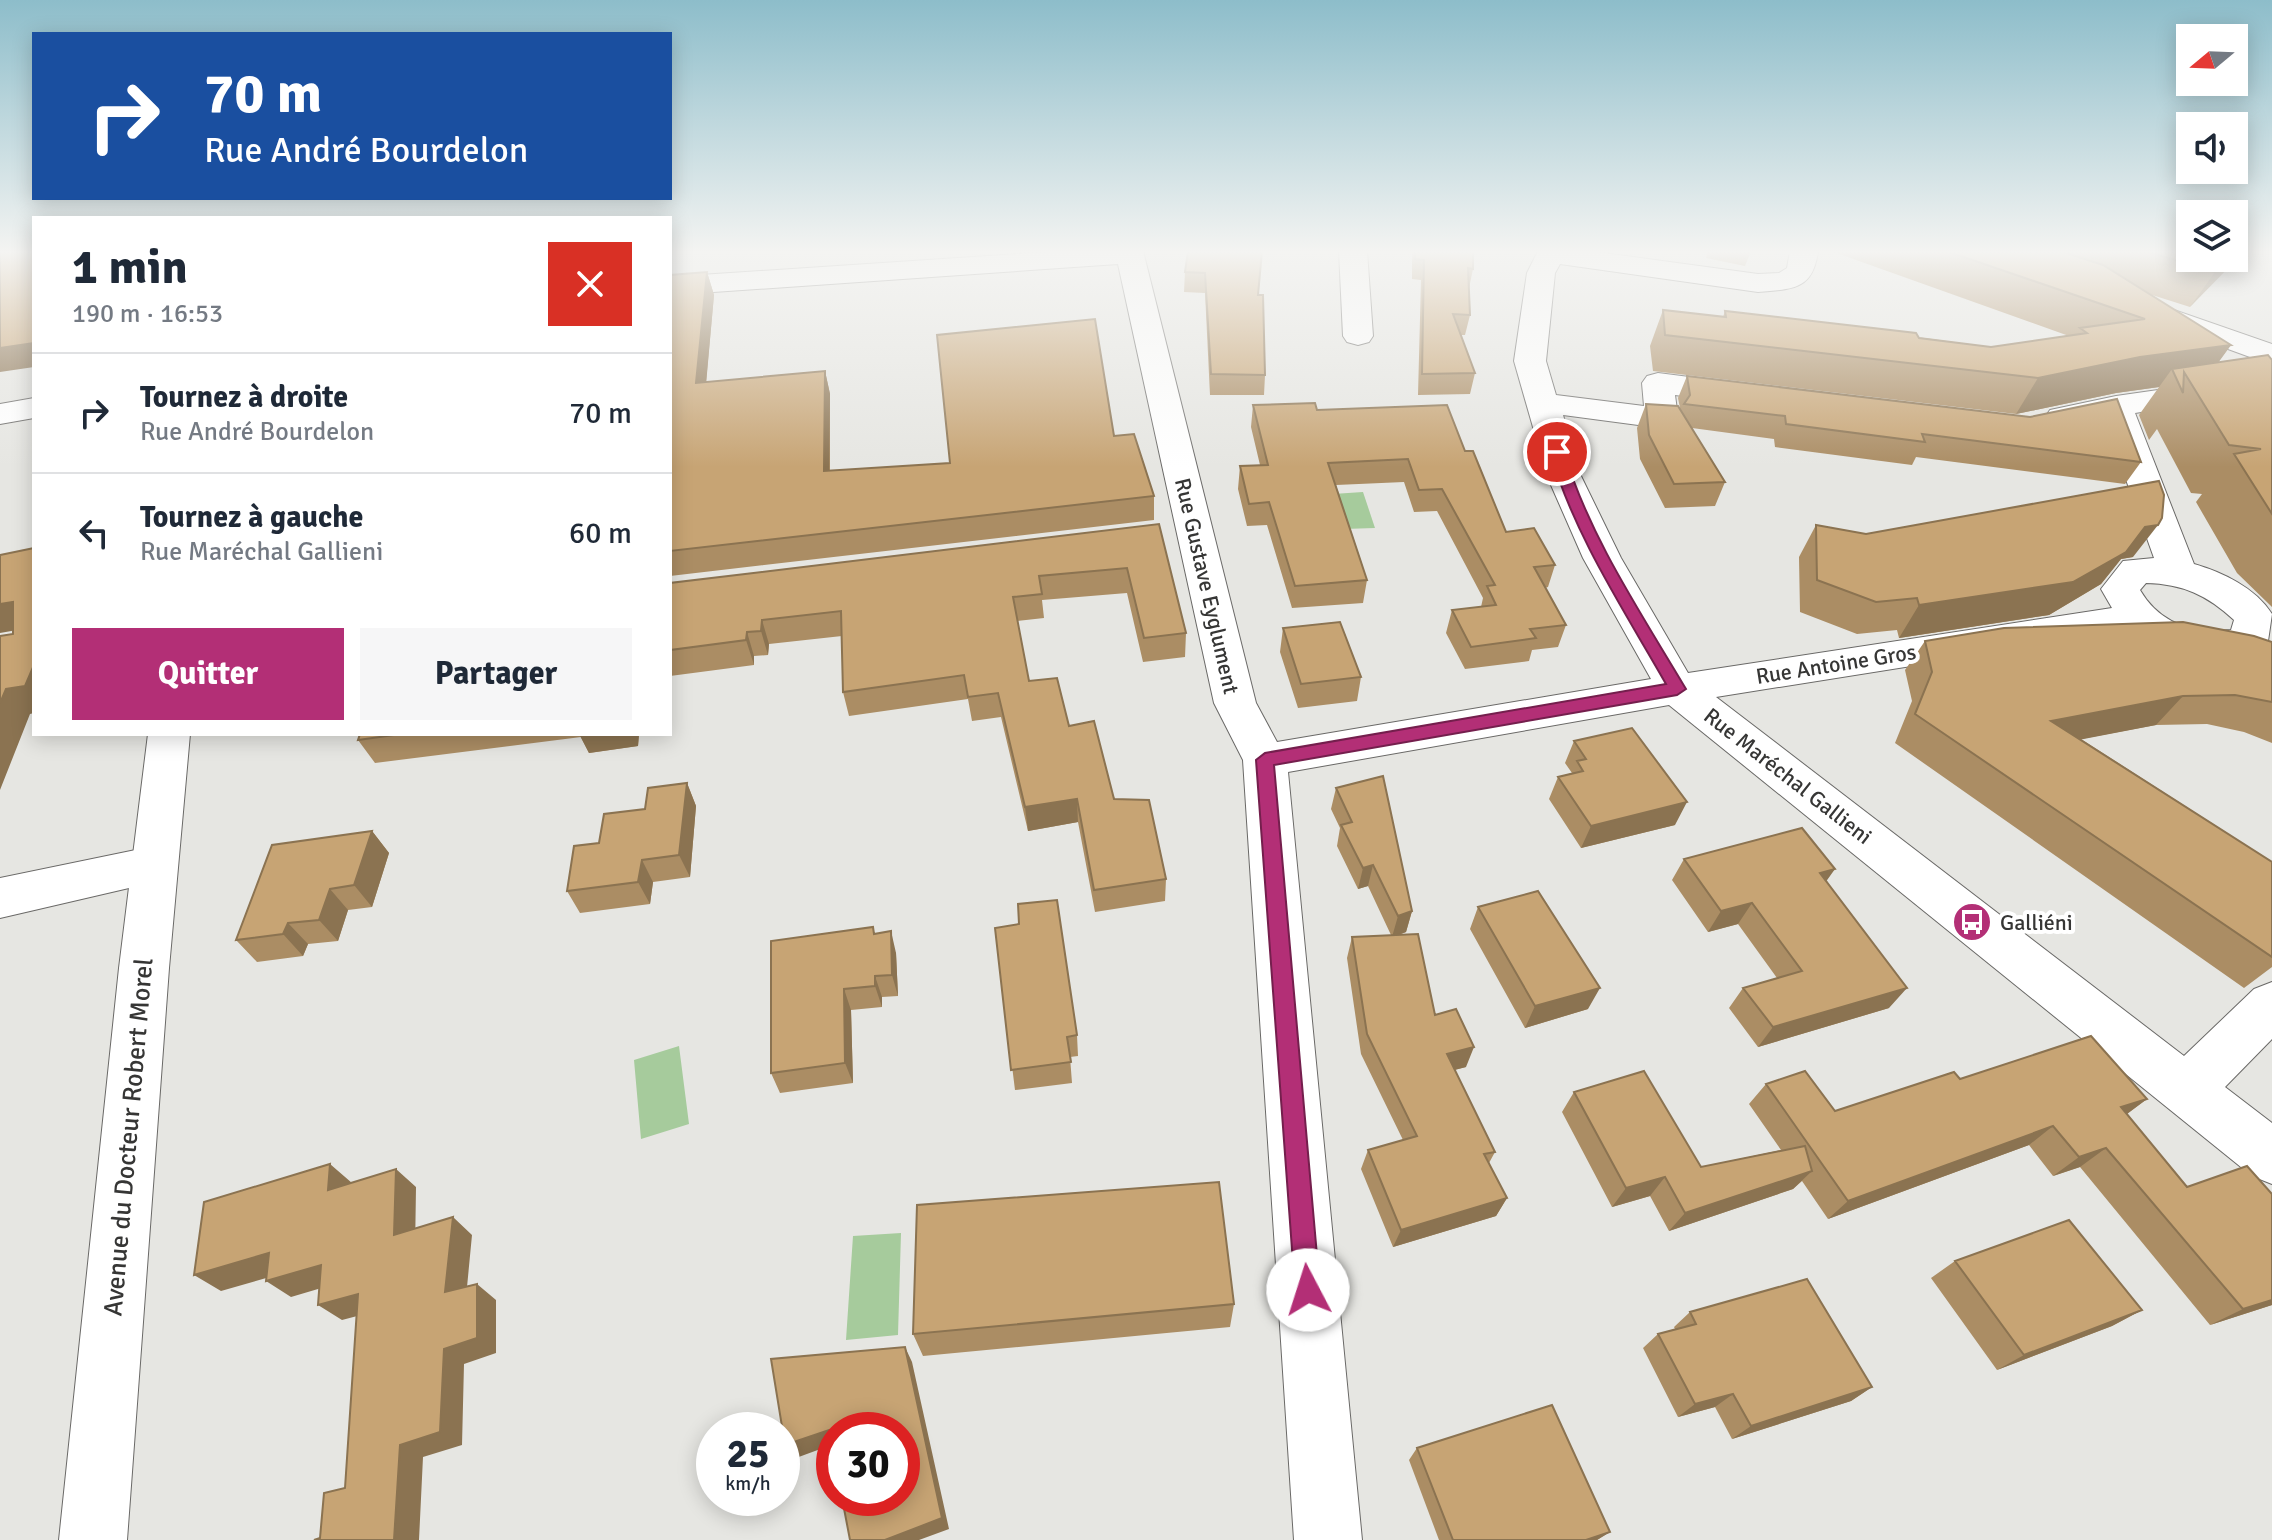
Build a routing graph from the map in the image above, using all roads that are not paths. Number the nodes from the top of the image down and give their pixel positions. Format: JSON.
{"nodes":[{"id":1,"x":1141,"y":323,"type":"edge"},
{"id":2,"x":1357,"y":323,"type":"edge"},
{"id":3,"x":1535,"y":323,"type":"edge"},
{"id":4,"x":2187,"y":323,"type":"edge"},
{"id":5,"x":1358,"y":336,"type":"dead end"},
{"id":6,"x":2272,"y":356,"type":"edge"},
{"id":7,"x":2225,"y":391,"type":"edge"},
{"id":8,"x":1767,"y":397,"type":"edge"},
{"id":9,"x":1542,"y":403,"type":"junction"},
{"id":10,"x":2116,"y":406,"type":"junction"},
{"id":11,"x":32,"y":408,"type":"edge"},
{"id":12,"x":0,"y":414,"type":"edge"},
{"id":13,"x":2030,"y":424,"type":"edge"},
{"id":14,"x":2177,"y":570,"type":"junction"},
{"id":15,"x":2138,"y":617,"type":"junction"},
{"id":16,"x":2260,"y":647,"type":"edge"},
{"id":17,"x":1677,"y":689,"type":"junction"},
{"id":18,"x":169,"y":736,"type":"edge"},
{"id":19,"x":1265,"y":760,"type":"junction"},
{"id":20,"x":155,"y":865,"type":"junction"},
{"id":21,"x":0,"y":898,"type":"edge"},
{"id":22,"x":2272,"y":1005,"type":"edge"},
{"id":23,"x":2186,"y":1090,"type":"junction"},
{"id":24,"x":2272,"y":1157,"type":"edge"},
{"id":25,"x":93,"y":1540,"type":"edge"},
{"id":26,"x":1328,"y":1540,"type":"edge"}],
"edges":[{"from":1,"to":19,"type":"street","name":"Rue Gustave Eyglument"},
{"from":2,"to":5,"type":"street"},
{"from":3,"to":9,"type":"street","name":"Rue Maréchal Gallieni"},
{"from":4,"to":6,"type":"street"},
{"from":7,"to":10,"type":"street"},
{"from":8,"to":9,"type":"street"},
{"from":9,"to":17,"type":"street","name":"Rue Maréchal Gallieni"},
{"from":10,"to":13,"type":"street"},
{"from":10,"to":14,"type":"street"},
{"from":11,"to":12,"type":"street"},
{"from":14,"to":15,"type":"street"},
{"from":14,"to":16,"type":"street"},
{"from":15,"to":16,"type":"street"},
{"from":15,"to":17,"type":"street","name":"Rue Antoine Gros"},
{"from":17,"to":19,"type":"street","name":"Rue Antoine Gros"},
{"from":17,"to":23,"type":"street","name":"Rue Maréchal Gallieni"},
{"from":18,"to":20,"type":"street","name":"Avenue du Docteur Robert Morel"},
{"from":19,"to":26,"type":"street","name":"Rue Gustave Eyglument"},
{"from":20,"to":21,"type":"street"},
{"from":20,"to":25,"type":"street","name":"Avenue du Docteur Robert Morel"},
{"from":22,"to":23,"type":"street"},
{"from":23,"to":24,"type":"street","name":"Rue Maréchal Gallieni"}]}
